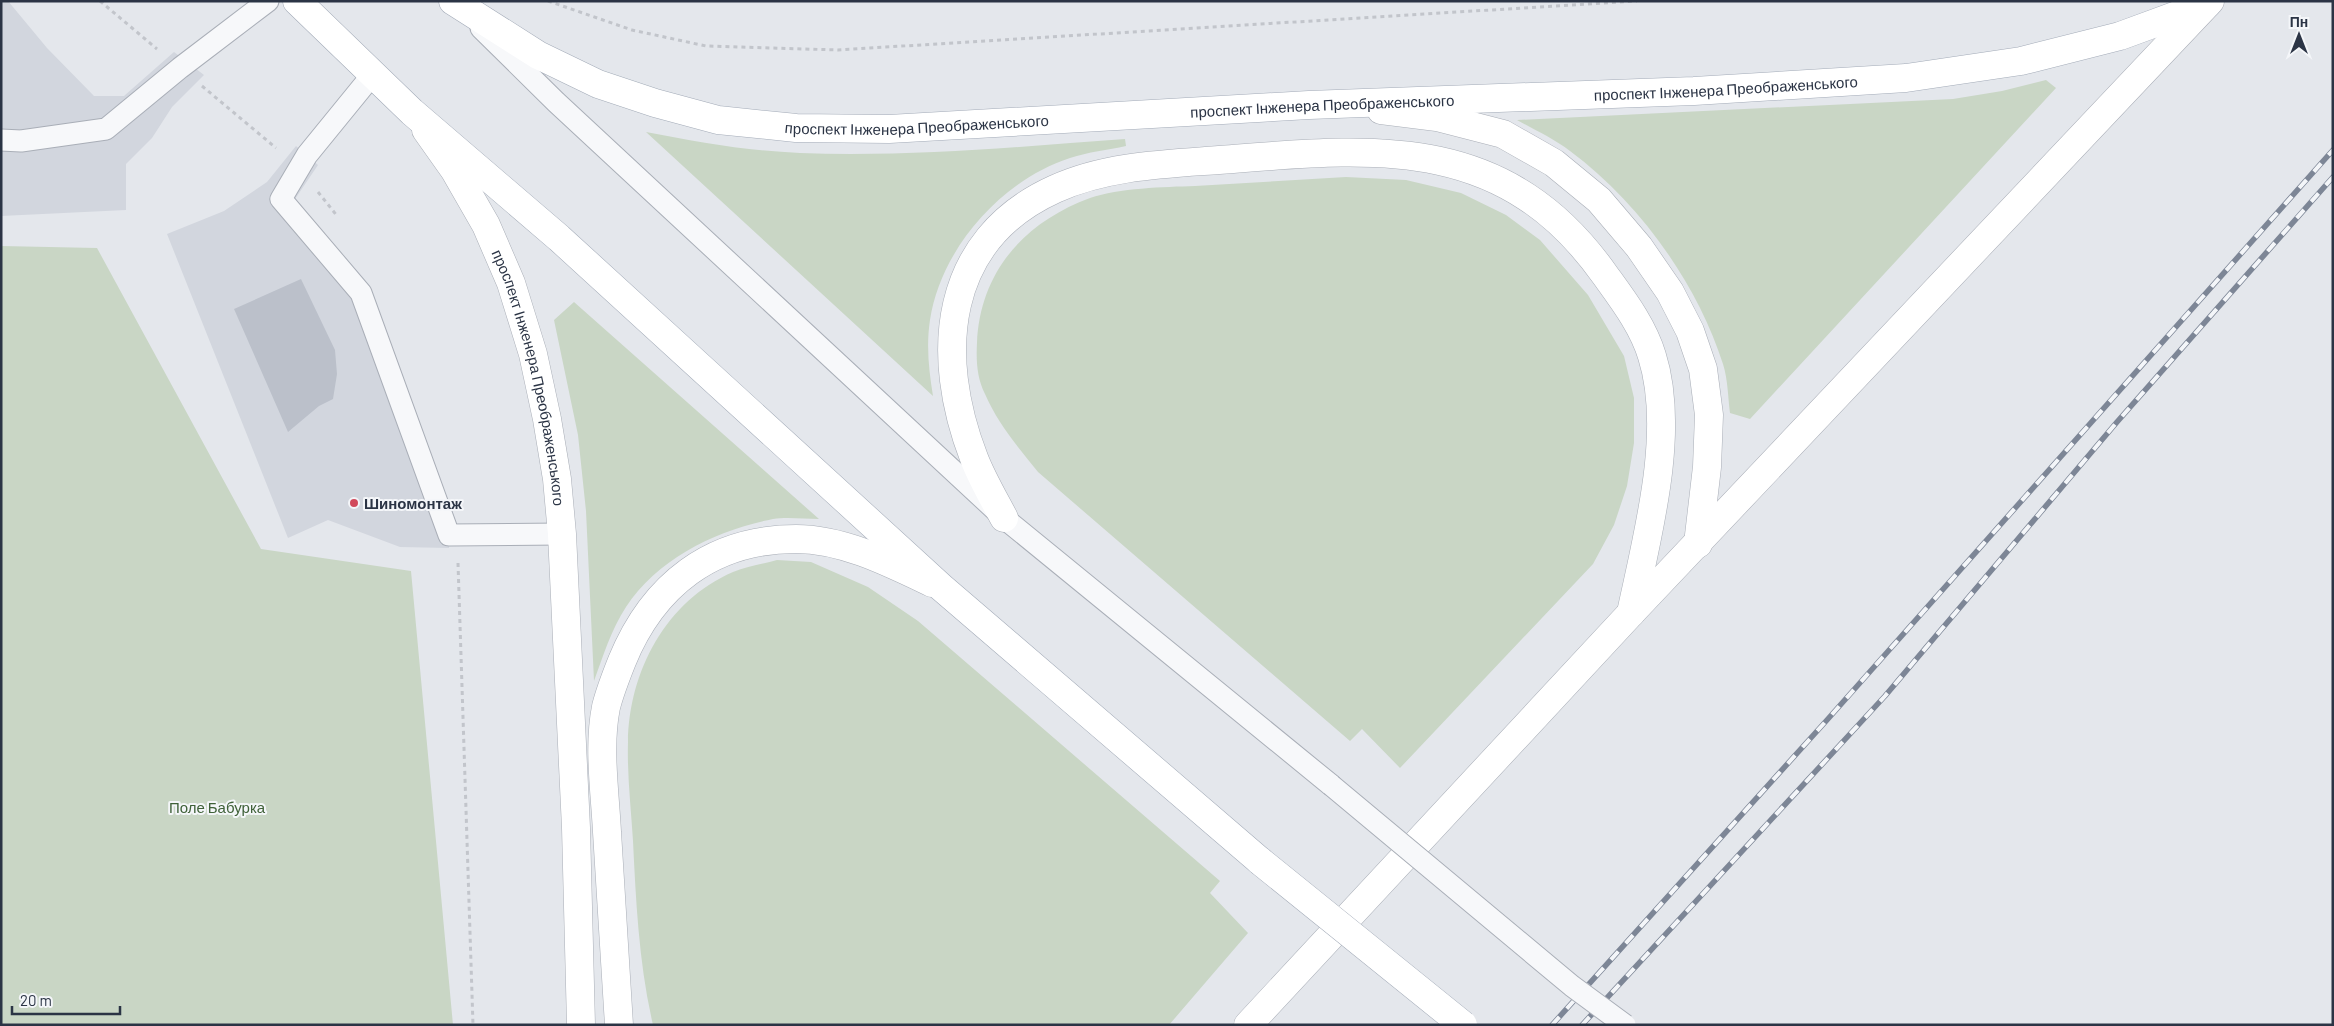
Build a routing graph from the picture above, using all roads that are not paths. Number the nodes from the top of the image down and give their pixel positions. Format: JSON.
{"nodes":[{"id":1,"x":268,"y":1,"type":"edge"},
{"id":2,"x":297,"y":1,"type":"edge"},
{"id":3,"x":455,"y":2,"type":"edge"},
{"id":4,"x":2209,"y":2,"type":"edge"},
{"id":5,"x":373,"y":74,"type":"junction"},
{"id":6,"x":1309,"y":105,"type":"junction"},
{"id":7,"x":412,"y":112,"type":"junction"},
{"id":8,"x":1,"y":140,"type":"edge"},
{"id":9,"x":1004,"y":518,"type":"junction"},
{"id":10,"x":562,"y":534,"type":"junction"},
{"id":11,"x":1698,"y":544,"type":"junction"},
{"id":12,"x":940,"y":588,"type":"junction"},
{"id":13,"x":1631,"y":613,"type":"junction"},
{"id":14,"x":614,"y":950,"type":"junction"},
{"id":15,"x":581,"y":1025,"type":"edge"},
{"id":16,"x":618,"y":1025,"type":"edge"},
{"id":17,"x":631,"y":1025,"type":"edge"},
{"id":18,"x":1248,"y":1025,"type":"edge"},
{"id":19,"x":1463,"y":1025,"type":"edge"},
{"id":20,"x":1625,"y":1025,"type":"edge"}],
"edges":[{"from":1,"to":8,"type":"lane"},
{"from":2,"to":5,"type":"main road","name":"проспект Інженера Преображенського"},
{"from":3,"to":6,"type":"main road","name":"проспект Інженера Преображенського"},
{"from":3,"to":9,"type":"lane"},
{"from":4,"to":6,"type":"main road","name":"проспект Інженера Преображенського"},
{"from":4,"to":11,"type":"main road"},
{"from":5,"to":7,"type":"main road","name":"проспект Інженера Преображенського"},
{"from":5,"to":10,"type":"lane"},
{"from":6,"to":11,"type":"main road"},
{"from":7,"to":10,"type":"main road","name":"проспект Інженера Преображенського"},
{"from":7,"to":12,"type":"main road"},
{"from":9,"to":13,"type":"main road"},
{"from":9,"to":20,"type":"lane","bridge":true},
{"from":10,"to":15,"type":"main road","name":"проспект Інженера Преображенського"},
{"from":11,"to":13,"type":"main road"},
{"from":12,"to":14,"type":"main road"},
{"from":12,"to":19,"type":"main road","bridge":true},
{"from":13,"to":18,"type":"main road"},
{"from":14,"to":16,"type":"main road"},
{"from":14,"to":17,"type":"main road"}]}
